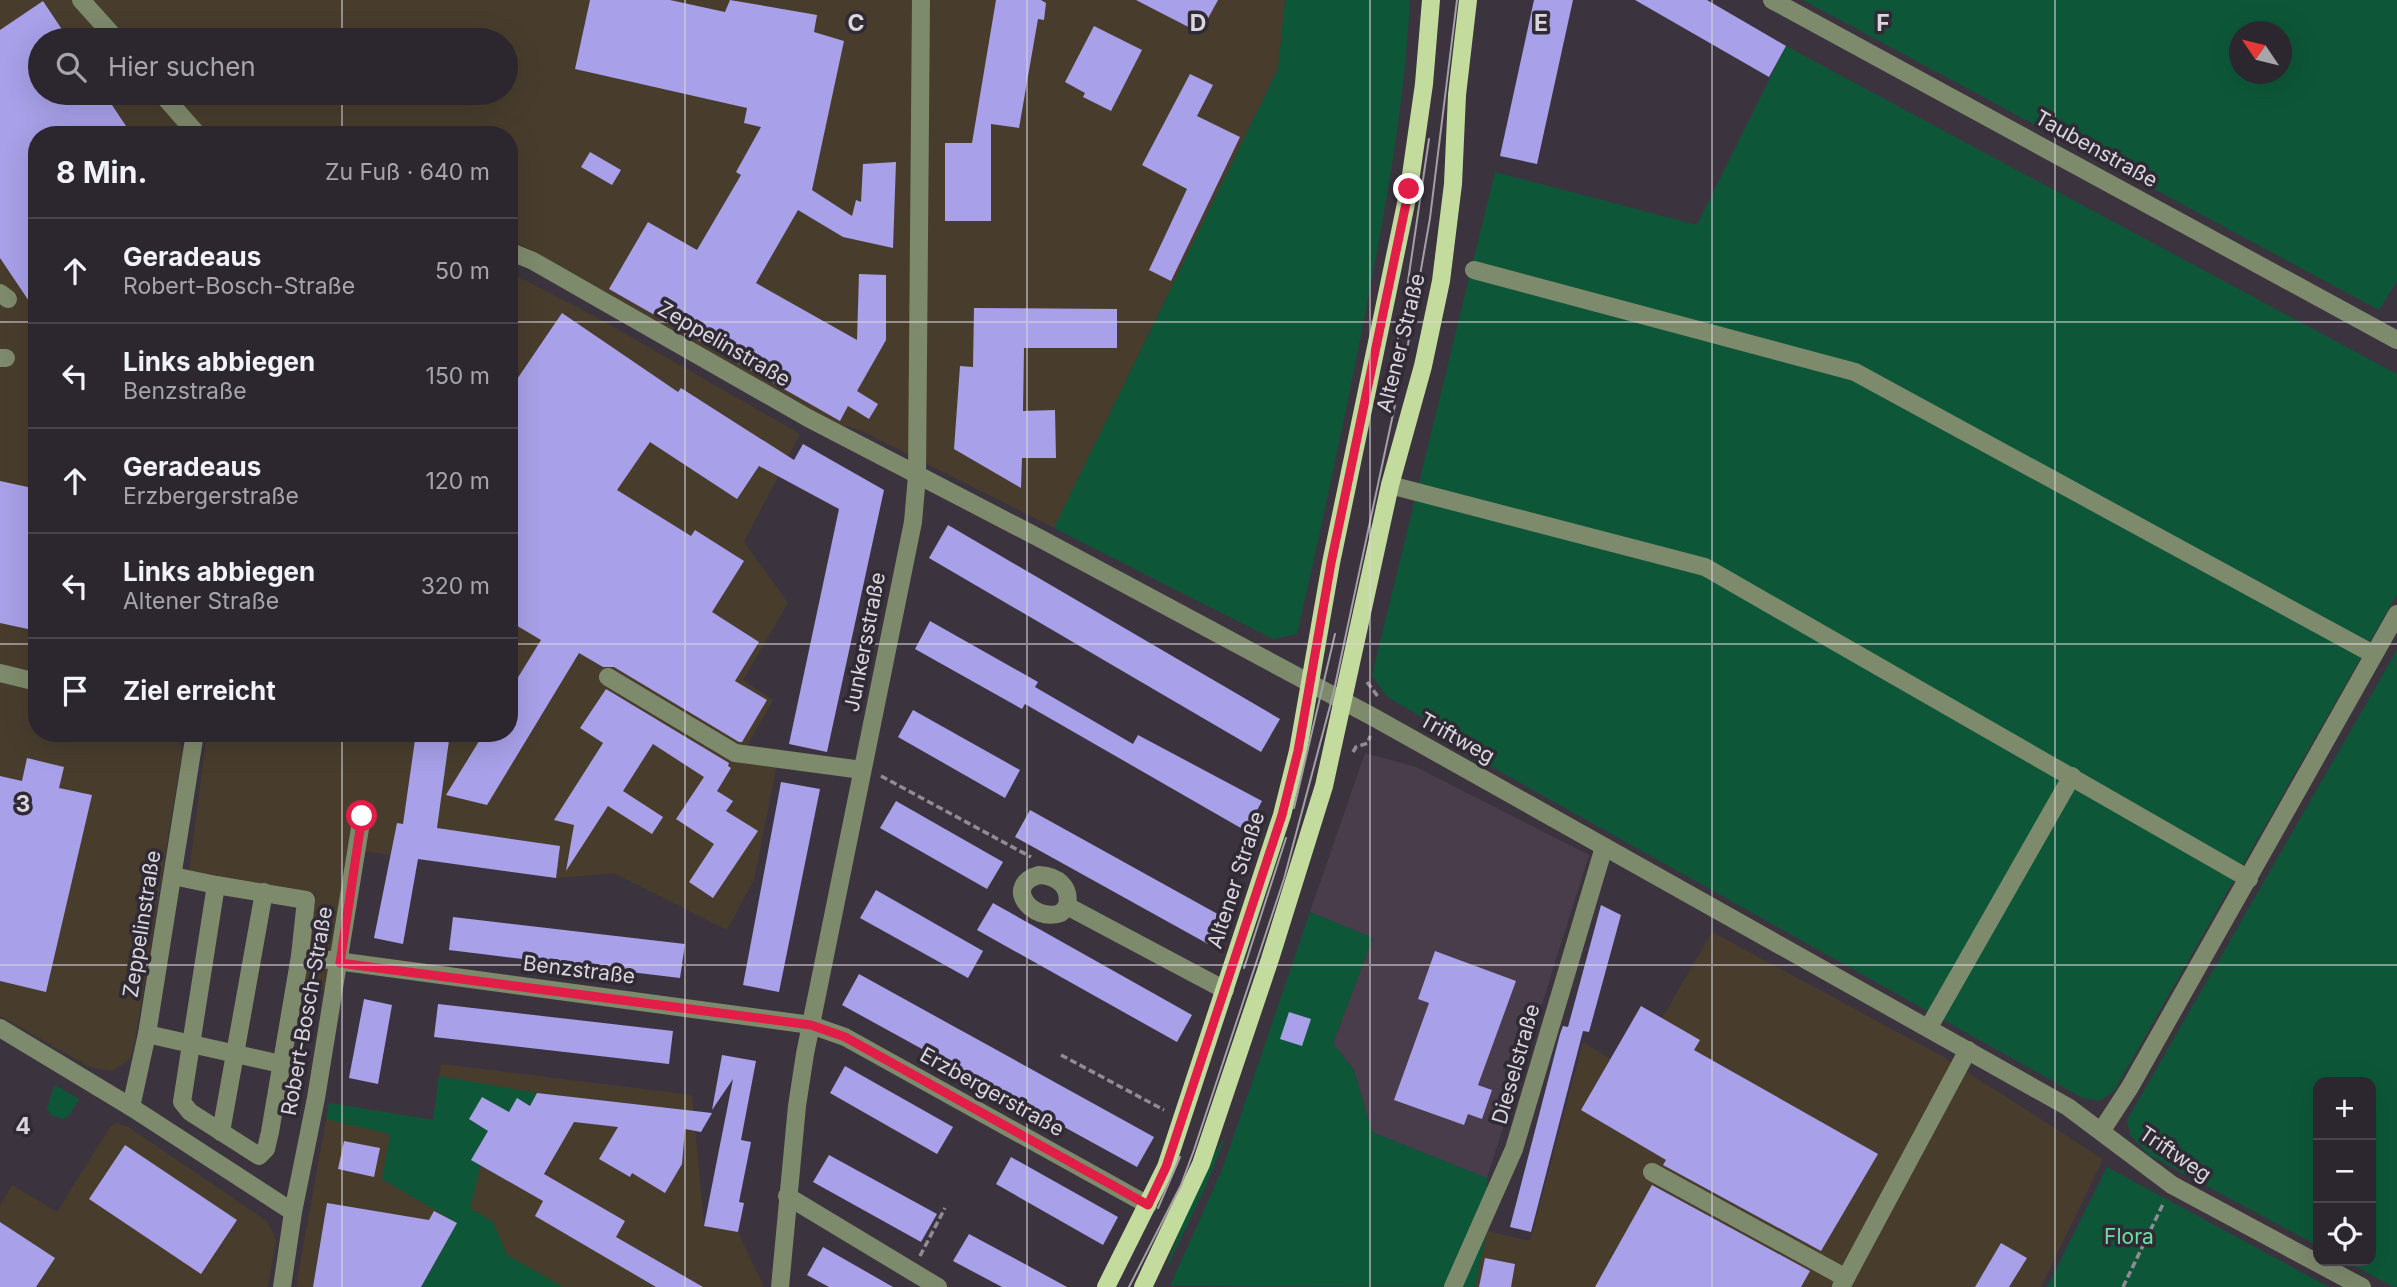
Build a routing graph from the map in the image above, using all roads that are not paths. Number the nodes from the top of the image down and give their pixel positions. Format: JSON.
{"nodes":[{"id":1,"x":81,"y":0,"type":"edge"},
{"id":2,"x":920,"y":0,"type":"edge"},
{"id":3,"x":1432,"y":0,"type":"edge"},
{"id":4,"x":1468,"y":0,"type":"edge"},
{"id":5,"x":1772,"y":0,"type":"edge"},
{"id":6,"x":106,"y":28,"type":"edge"},
{"id":7,"x":172,"y":105,"type":"edge"},
{"id":8,"x":190,"y":126,"type":"edge"},
{"id":9,"x":518,"y":255,"type":"edge"},
{"id":10,"x":1474,"y":270,"type":"dead end"},
{"id":11,"x":2397,"y":340,"type":"edge"},
{"id":12,"x":917,"y":476,"type":"junction"},
{"id":13,"x":1390,"y":485,"type":"junction"},
{"id":14,"x":2397,"y":614,"type":"edge"},
{"id":15,"x":2373,"y":654,"type":"junction"},
{"id":16,"x":0,"y":673,"type":"edge"},
{"id":17,"x":608,"y":677,"type":"dead end"},
{"id":18,"x":28,"y":680,"type":"edge"},
{"id":19,"x":1311,"y":684,"type":"junction"},
{"id":20,"x":1344,"y":701,"type":"junction"},
{"id":21,"x":194,"y":742,"type":"edge"},
{"id":22,"x":862,"y":770,"type":"junction"},
{"id":23,"x":2073,"y":776,"type":"junction"},
{"id":24,"x":362,"y":816,"type":"dead end"},
{"id":25,"x":1604,"y":847,"type":"junction"},
{"id":26,"x":173,"y":876,"type":"junction"},
{"id":27,"x":2249,"y":879,"type":"junction"},
{"id":28,"x":216,"y":885,"type":"junction"},
{"id":29,"x":264,"y":892,"type":"junction"},
{"id":30,"x":1068,"y":906,"type":"junction"},
{"id":31,"x":300,"y":956,"type":"junction"},
{"id":32,"x":340,"y":963,"type":"junction"},
{"id":33,"x":1225,"y":990,"type":"junction"},
{"id":34,"x":811,"y":1025,"type":"junction"},
{"id":35,"x":1928,"y":1027,"type":"junction"},
{"id":36,"x":0,"y":1028,"type":"edge"},
{"id":37,"x":147,"y":1034,"type":"junction"},
{"id":38,"x":191,"y":1043,"type":"junction"},
{"id":39,"x":1968,"y":1050,"type":"junction"},
{"id":40,"x":235,"y":1053,"type":"junction"},
{"id":41,"x":281,"y":1064,"type":"junction"},
{"id":42,"x":138,"y":1111,"type":"junction"},
{"id":43,"x":2102,"y":1130,"type":"junction"},
{"id":44,"x":220,"y":1132,"type":"junction"},
{"id":45,"x":1652,"y":1172,"type":"dead end"},
{"id":46,"x":786,"y":1196,"type":"junction"},
{"id":47,"x":1148,"y":1205,"type":"junction"},
{"id":48,"x":293,"y":1212,"type":"junction"},
{"id":49,"x":1843,"y":1282,"type":"edge"},
{"id":50,"x":1146,"y":1286,"type":"edge"},
{"id":51,"x":282,"y":1287,"type":"edge"},
{"id":52,"x":779,"y":1287,"type":"edge"},
{"id":53,"x":938,"y":1287,"type":"edge"},
{"id":54,"x":1106,"y":1287,"type":"edge"},
{"id":55,"x":1452,"y":1287,"type":"edge"},
{"id":56,"x":2362,"y":1287,"type":"edge"}],
"edges":[{"from":1,"to":6,"type":"street"},
{"from":2,"to":12,"type":"street","name":"Junkersstraße"},
{"from":3,"to":19,"type":"main road","name":"Altener Straße"},
{"from":4,"to":13,"type":"main road","name":"Altener Straße"},
{"from":5,"to":11,"type":"street","name":"Taubenstraße"},
{"from":7,"to":8,"type":"street"},
{"from":9,"to":12,"type":"street","name":"Zeppelinstraße"},
{"from":10,"to":15,"type":"street"},
{"from":12,"to":19,"type":"street","name":"Triftweg"},
{"from":12,"to":22,"type":"street","name":"Junkersstraße"},
{"from":13,"to":20,"type":"main road","name":"Altener Straße"},
{"from":13,"to":23,"type":"street"},
{"from":14,"to":15,"type":"street"},
{"from":15,"to":27,"type":"street"},
{"from":16,"to":18,"type":"street"},
{"from":17,"to":22,"type":"street"},
{"from":19,"to":20,"type":"street","name":"Triftweg"},
{"from":19,"to":33,"type":"main road","name":"Altener Straße"},
{"from":20,"to":25,"type":"street","name":"Triftweg"},
{"from":20,"to":50,"type":"main road","name":"Altener Straße"},
{"from":21,"to":26,"type":"street","name":"Zeppelinstraße"},
{"from":22,"to":34,"type":"street","name":"Junkersstraße"},
{"from":23,"to":27,"type":"street"},
{"from":23,"to":35,"type":"street"},
{"from":24,"to":32,"type":"street","name":"Robert-Bosch-Straße"},
{"from":25,"to":35,"type":"street","name":"Triftweg"},
{"from":25,"to":55,"type":"street","name":"Dieselstraße"},
{"from":26,"to":28,"type":"street"},
{"from":26,"to":37,"type":"street","name":"Zeppelinstraße"},
{"from":27,"to":43,"type":"street"},
{"from":28,"to":29,"type":"street"},
{"from":28,"to":38,"type":"street"},
{"from":29,"to":31,"type":"street"},
{"from":29,"to":40,"type":"street"},
{"from":30,"to":30,"type":"street"},
{"from":30,"to":33,"type":"street","name":"Altener Straße"},
{"from":31,"to":32,"type":"street","name":"Benzstraße"},
{"from":31,"to":41,"type":"street"},
{"from":32,"to":34,"type":"street","name":"Benzstraße"},
{"from":32,"to":48,"type":"street","name":"Robert-Bosch-Straße"},
{"from":33,"to":47,"type":"main road","name":"Altener Straße"},
{"from":34,"to":46,"type":"street","name":"Junkersstraße"},
{"from":34,"to":47,"type":"street","name":"Erzbergerstraße"},
{"from":35,"to":39,"type":"street","name":"Triftweg"},
{"from":36,"to":42,"type":"street"},
{"from":37,"to":38,"type":"street"},
{"from":37,"to":42,"type":"street","name":"Zeppelinstraße"},
{"from":38,"to":40,"type":"street"},
{"from":38,"to":44,"type":"street"},
{"from":39,"to":43,"type":"street","name":"Triftweg"},
{"from":39,"to":49,"type":"street"},
{"from":40,"to":41,"type":"street"},
{"from":40,"to":44,"type":"street"},
{"from":41,"to":44,"type":"street"},
{"from":42,"to":48,"type":"street"},
{"from":43,"to":56,"type":"street","name":"Triftweg"},
{"from":45,"to":49,"type":"street"},
{"from":46,"to":52,"type":"street","name":"Junkersstraße"},
{"from":46,"to":53,"type":"street"},
{"from":47,"to":54,"type":"main road","name":"Altener Straße"},
{"from":48,"to":51,"type":"street","name":"Robert-Bosch-Straße"}]}
